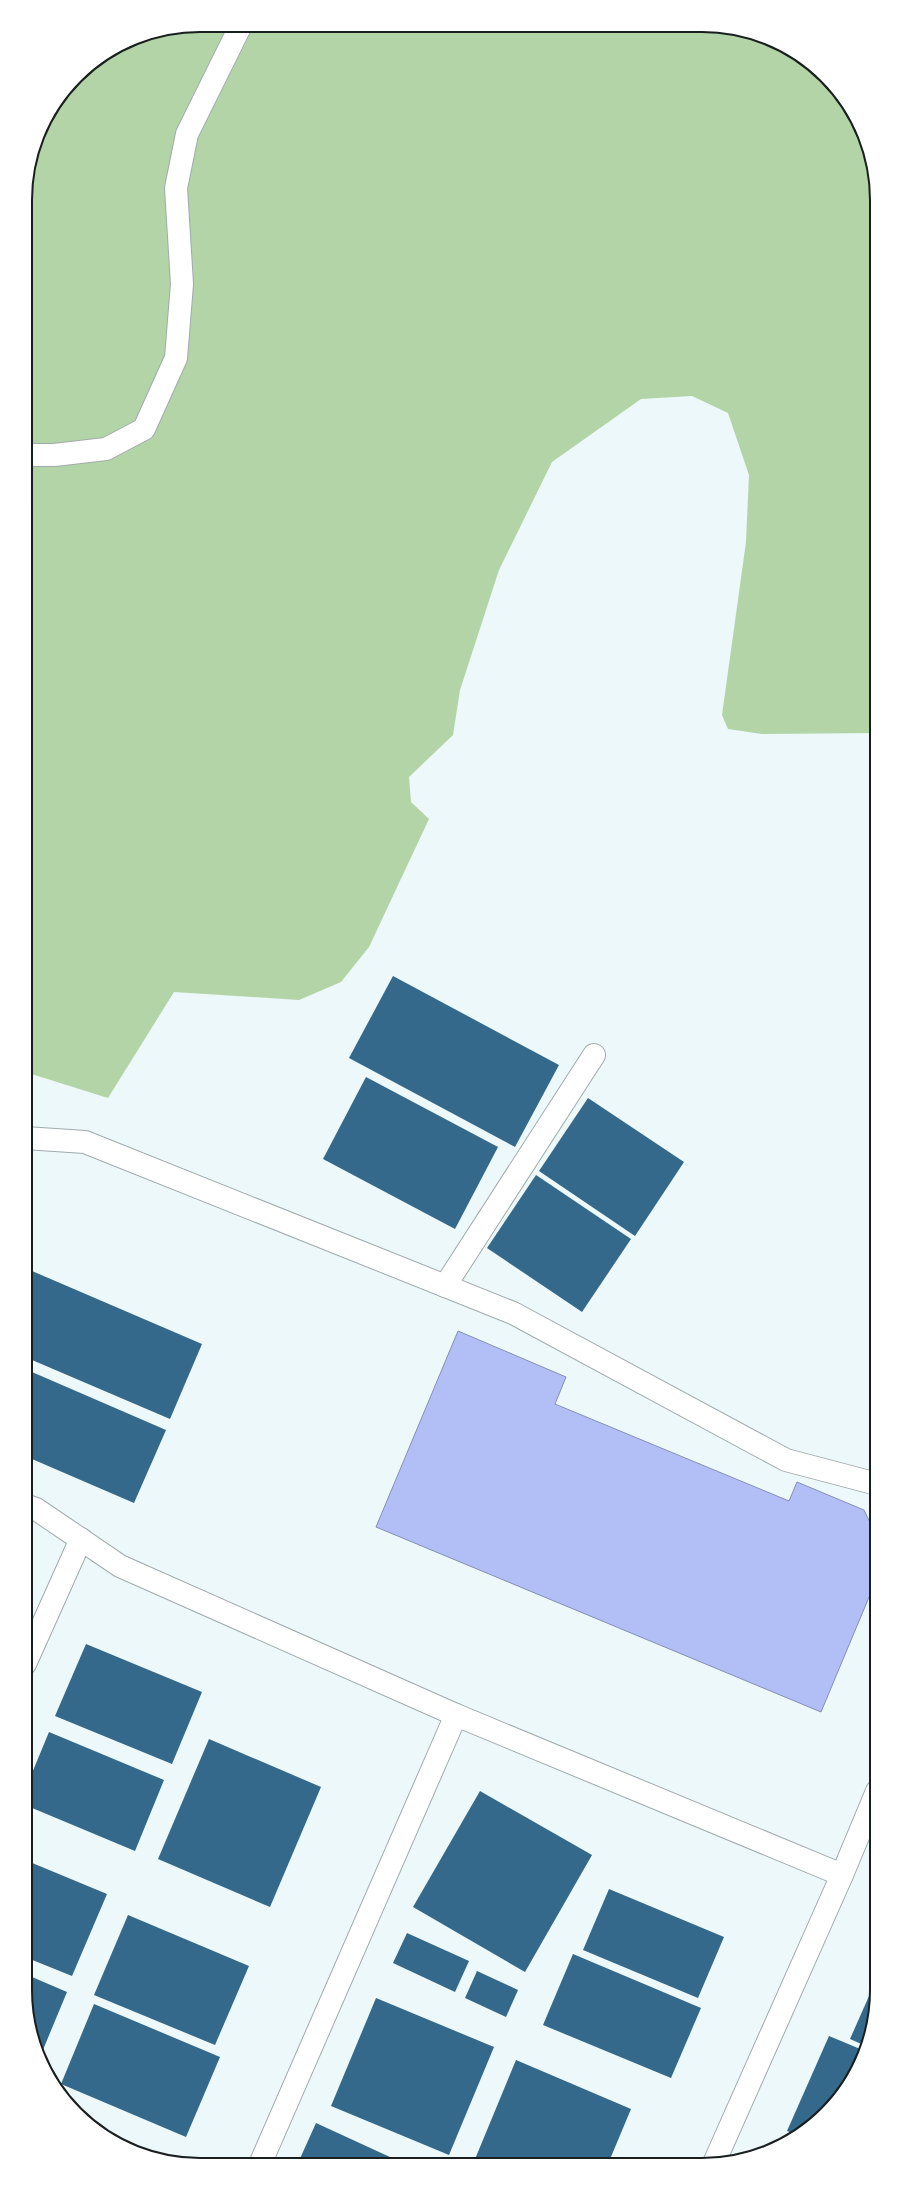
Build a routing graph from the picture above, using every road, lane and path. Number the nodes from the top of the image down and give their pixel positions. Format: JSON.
{"nodes":[{"id":1,"x":238,"y":32,"type":"edge"},
{"id":2,"x":32,"y":455,"type":"edge"},
{"id":3,"x":594,"y":1055,"type":"dead end"},
{"id":4,"x":32,"y":1138,"type":"edge"},
{"id":5,"x":445,"y":1286,"type":"junction"},
{"id":6,"x":870,"y":1482,"type":"edge"},
{"id":7,"x":32,"y":1508,"type":"edge"},
{"id":8,"x":80,"y":1539,"type":"junction"},
{"id":9,"x":32,"y":1648,"type":"edge"},
{"id":10,"x":456,"y":1715,"type":"junction"},
{"id":11,"x":870,"y":1808,"type":"edge"},
{"id":12,"x":842,"y":1875,"type":"junction"},
{"id":13,"x":263,"y":2158,"type":"edge"},
{"id":14,"x":716,"y":2158,"type":"edge"}],
"edges":[{"from":1,"to":2,"type":"street"},
{"from":3,"to":5,"type":"street"},
{"from":4,"to":5,"type":"street"},
{"from":5,"to":6,"type":"street"},
{"from":7,"to":8,"type":"street"},
{"from":8,"to":9,"type":"street"},
{"from":8,"to":10,"type":"street"},
{"from":10,"to":12,"type":"street"},
{"from":10,"to":13,"type":"street"},
{"from":11,"to":12,"type":"street"},
{"from":12,"to":14,"type":"street"}]}
